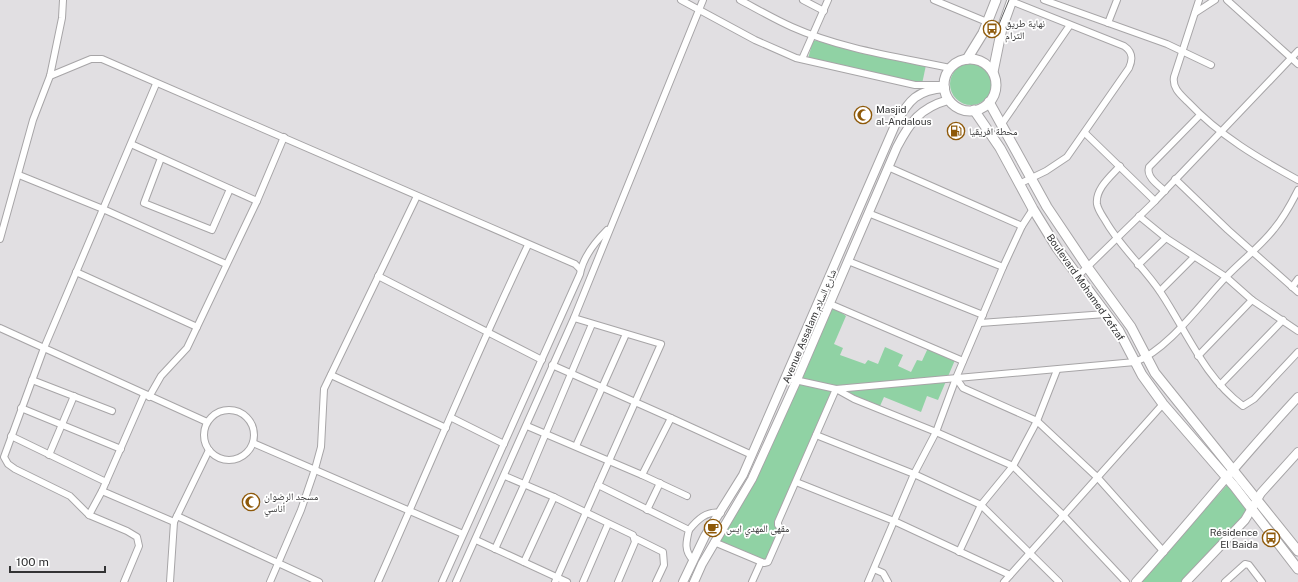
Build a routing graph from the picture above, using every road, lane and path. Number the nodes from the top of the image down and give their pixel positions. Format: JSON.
{"nodes":[{"id":1,"x":64,"y":0,"type":"edge"},
{"id":2,"x":681,"y":0,"type":"edge"},
{"id":3,"x":703,"y":0,"type":"edge"},
{"id":4,"x":740,"y":0,"type":"edge"},
{"id":5,"x":803,"y":0,"type":"edge"},
{"id":6,"x":828,"y":0,"type":"edge"},
{"id":7,"x":934,"y":0,"type":"edge"},
{"id":8,"x":996,"y":0,"type":"edge"},
{"id":9,"x":1012,"y":0,"type":"edge"},
{"id":10,"x":1044,"y":0,"type":"edge"},
{"id":11,"x":1117,"y":0,"type":"edge"},
{"id":12,"x":1199,"y":0,"type":"edge"},
{"id":13,"x":1214,"y":0,"type":"edge"},
{"id":14,"x":1227,"y":0,"type":"edge"},
{"id":15,"x":699,"y":10,"type":"junction"},
{"id":16,"x":824,"y":10,"type":"junction"},
{"id":17,"x":1195,"y":12,"type":"junction"},
{"id":18,"x":987,"y":22,"type":"junction"},
{"id":19,"x":1108,"y":23,"type":"junction"},
{"id":20,"x":1070,"y":24,"type":"junction"},
{"id":21,"x":814,"y":35,"type":"junction"},
{"id":22,"x":1181,"y":51,"type":"junction"},
{"id":23,"x":1298,"y":51,"type":"edge"},
{"id":24,"x":802,"y":59,"type":"junction"},
{"id":25,"x":967,"y":59,"type":"junction"},
{"id":26,"x":1291,"y":59,"type":"junction"},
{"id":27,"x":1298,"y":64,"type":"edge"},
{"id":28,"x":1211,"y":66,"type":"dead end"},
{"id":29,"x":950,"y":68,"type":"junction"},
{"id":30,"x":993,"y":72,"type":"junction"},
{"id":31,"x":50,"y":76,"type":"junction"},
{"id":32,"x":156,"y":84,"type":"junction"},
{"id":33,"x":915,"y":85,"type":"junction"},
{"id":34,"x":944,"y":86,"type":"junction"},
{"id":35,"x":916,"y":96,"type":"junction"},
{"id":36,"x":948,"y":100,"type":"junction"},
{"id":37,"x":989,"y":102,"type":"junction"},
{"id":38,"x":974,"y":110,"type":"junction"},
{"id":39,"x":1200,"y":115,"type":"junction"},
{"id":40,"x":1001,"y":125,"type":"junction"},
{"id":41,"x":1085,"y":133,"type":"junction"},
{"id":42,"x":1220,"y":133,"type":"junction"},
{"id":43,"x":284,"y":137,"type":"junction"},
{"id":44,"x":131,"y":144,"type":"junction"},
{"id":45,"x":161,"y":158,"type":"junction"},
{"id":46,"x":1120,"y":166,"type":"junction"},
{"id":47,"x":888,"y":167,"type":"junction"},
{"id":48,"x":19,"y":175,"type":"junction"},
{"id":49,"x":1030,"y":178,"type":"junction"},
{"id":50,"x":1175,"y":180,"type":"junction"},
{"id":51,"x":1298,"y":180,"type":"edge"},
{"id":52,"x":1019,"y":184,"type":"junction"},
{"id":53,"x":230,"y":189,"type":"junction"},
{"id":54,"x":1298,"y":190,"type":"edge"},
{"id":55,"x":1164,"y":191,"type":"junction"},
{"id":56,"x":417,"y":196,"type":"junction"},
{"id":57,"x":257,"y":201,"type":"junction"},
{"id":58,"x":1155,"y":201,"type":"junction"},
{"id":59,"x":1033,"y":209,"type":"junction"},
{"id":60,"x":103,"y":210,"type":"junction"},
{"id":61,"x":868,"y":214,"type":"junction"},
{"id":62,"x":1139,"y":216,"type":"junction"},
{"id":63,"x":1022,"y":226,"type":"junction"},
{"id":64,"x":610,"y":228,"type":"junction"},
{"id":65,"x":1115,"y":238,"type":"junction"},
{"id":66,"x":1166,"y":238,"type":"junction"},
{"id":67,"x":0,"y":239,"type":"edge"},
{"id":68,"x":528,"y":245,"type":"junction"},
{"id":69,"x":1251,"y":251,"type":"junction"},
{"id":70,"x":1194,"y":257,"type":"junction"},
{"id":71,"x":848,"y":260,"type":"junction"},
{"id":72,"x":226,"y":264,"type":"junction"},
{"id":73,"x":1138,"y":266,"type":"junction"},
{"id":74,"x":1003,"y":268,"type":"junction"},
{"id":75,"x":1088,"y":268,"type":"junction"},
{"id":76,"x":580,"y":269,"type":"junction"},
{"id":77,"x":76,"y":272,"type":"junction"},
{"id":78,"x":378,"y":276,"type":"junction"},
{"id":79,"x":1077,"y":277,"type":"junction"},
{"id":80,"x":1226,"y":277,"type":"junction"},
{"id":81,"x":1298,"y":279,"type":"edge"},
{"id":82,"x":1292,"y":287,"type":"junction"},
{"id":83,"x":1160,"y":291,"type":"junction"},
{"id":84,"x":1298,"y":292,"type":"edge"},
{"id":85,"x":1252,"y":300,"type":"junction"},
{"id":86,"x":830,"y":304,"type":"junction"},
{"id":87,"x":1106,"y":314,"type":"junction"},
{"id":88,"x":983,"y":315,"type":"junction"},
{"id":89,"x":574,"y":318,"type":"junction"},
{"id":90,"x":1283,"y":320,"type":"junction"},
{"id":91,"x":980,"y":323,"type":"junction"},
{"id":92,"x":592,"y":324,"type":"junction"},
{"id":93,"x":1181,"y":326,"type":"junction"},
{"id":94,"x":197,"y":327,"type":"junction"},
{"id":95,"x":0,"y":328,"type":"edge"},
{"id":96,"x":487,"y":331,"type":"junction"},
{"id":97,"x":1298,"y":331,"type":"edge"},
{"id":98,"x":626,"y":334,"type":"junction"},
{"id":99,"x":44,"y":348,"type":"junction"},
{"id":100,"x":1298,"y":352,"type":"edge"},
{"id":101,"x":1198,"y":356,"type":"junction"},
{"id":102,"x":1146,"y":358,"type":"junction"},
{"id":103,"x":542,"y":360,"type":"junction"},
{"id":104,"x":963,"y":361,"type":"junction"},
{"id":105,"x":1135,"y":362,"type":"junction"},
{"id":106,"x":552,"y":366,"type":"junction"},
{"id":107,"x":1057,"y":370,"type":"junction"},
{"id":108,"x":571,"y":374,"type":"junction"},
{"id":109,"x":331,"y":375,"type":"junction"},
{"id":110,"x":786,"y":378,"type":"junction"},
{"id":111,"x":956,"y":378,"type":"junction"},
{"id":112,"x":32,"y":380,"type":"junction"},
{"id":113,"x":796,"y":382,"type":"junction"},
{"id":114,"x":1220,"y":385,"type":"junction"},
{"id":115,"x":602,"y":388,"type":"junction"},
{"id":116,"x":836,"y":389,"type":"junction"},
{"id":117,"x":74,"y":396,"type":"junction"},
{"id":118,"x":147,"y":396,"type":"junction"},
{"id":119,"x":1298,"y":397,"type":"edge"},
{"id":120,"x":635,"y":402,"type":"junction"},
{"id":121,"x":1163,"y":404,"type":"junction"},
{"id":122,"x":22,"y":408,"type":"junction"},
{"id":123,"x":112,"y":411,"type":"dead end"},
{"id":124,"x":452,"y":418,"type":"junction"},
{"id":125,"x":671,"y":418,"type":"junction"},
{"id":126,"x":1037,"y":421,"type":"junction"},
{"id":127,"x":207,"y":422,"type":"junction"},
{"id":128,"x":62,"y":425,"type":"junction"},
{"id":129,"x":527,"y":426,"type":"junction"},
{"id":130,"x":446,"y":428,"type":"junction"},
{"id":131,"x":936,"y":432,"type":"junction"},
{"id":132,"x":546,"y":433,"type":"junction"},
{"id":133,"x":816,"y":435,"type":"junction"},
{"id":134,"x":11,"y":436,"type":"junction"},
{"id":135,"x":253,"y":443,"type":"junction"},
{"id":136,"x":504,"y":444,"type":"junction"},
{"id":137,"x":576,"y":446,"type":"junction"},
{"id":138,"x":121,"y":449,"type":"junction"},
{"id":139,"x":209,"y":450,"type":"junction"},
{"id":140,"x":1298,"y":452,"type":"edge"},
{"id":141,"x":49,"y":454,"type":"junction"},
{"id":142,"x":752,"y":455,"type":"junction"},
{"id":143,"x":608,"y":460,"type":"junction"},
{"id":144,"x":1013,"y":466,"type":"junction"},
{"id":145,"x":315,"y":469,"type":"junction"},
{"id":146,"x":1234,"y":469,"type":"junction"},
{"id":147,"x":914,"y":474,"type":"junction"},
{"id":148,"x":642,"y":475,"type":"junction"},
{"id":149,"x":505,"y":476,"type":"junction"},
{"id":150,"x":1098,"y":478,"type":"junction"},
{"id":151,"x":1227,"y":478,"type":"junction"},
{"id":152,"x":106,"y":482,"type":"junction"},
{"id":153,"x":796,"y":482,"type":"junction"},
{"id":154,"x":660,"y":483,"type":"junction"},
{"id":155,"x":524,"y":485,"type":"junction"},
{"id":156,"x":598,"y":485,"type":"junction"},
{"id":157,"x":102,"y":491,"type":"junction"},
{"id":158,"x":688,"y":496,"type":"dead end"},
{"id":159,"x":731,"y":496,"type":"junction"},
{"id":160,"x":554,"y":497,"type":"junction"},
{"id":161,"x":1258,"y":499,"type":"junction"},
{"id":162,"x":740,"y":501,"type":"junction"},
{"id":163,"x":981,"y":505,"type":"junction"},
{"id":164,"x":648,"y":510,"type":"junction"},
{"id":165,"x":1252,"y":510,"type":"junction"},
{"id":166,"x":410,"y":511,"type":"junction"},
{"id":167,"x":721,"y":512,"type":"junction"},
{"id":168,"x":584,"y":513,"type":"junction"},
{"id":169,"x":89,"y":515,"type":"junction"},
{"id":170,"x":1063,"y":515,"type":"junction"},
{"id":171,"x":176,"y":519,"type":"junction"},
{"id":172,"x":894,"y":521,"type":"junction"},
{"id":173,"x":608,"y":524,"type":"junction"},
{"id":174,"x":689,"y":530,"type":"junction"},
{"id":175,"x":463,"y":534,"type":"junction"},
{"id":176,"x":635,"y":538,"type":"junction"},
{"id":177,"x":476,"y":540,"type":"junction"},
{"id":178,"x":714,"y":542,"type":"junction"},
{"id":179,"x":495,"y":549,"type":"junction"},
{"id":180,"x":1298,"y":551,"type":"edge"},
{"id":181,"x":960,"y":552,"type":"junction"},
{"id":182,"x":1164,"y":552,"type":"junction"},
{"id":183,"x":1029,"y":553,"type":"junction"},
{"id":184,"x":693,"y":560,"type":"junction"},
{"id":185,"x":524,"y":562,"type":"junction"},
{"id":186,"x":761,"y":562,"type":"junction"},
{"id":187,"x":277,"y":564,"type":"junction"},
{"id":188,"x":874,"y":569,"type":"junction"},
{"id":189,"x":1298,"y":569,"type":"edge"},
{"id":190,"x":1010,"y":575,"type":"junction"},
{"id":191,"x":556,"y":580,"type":"edge"},
{"id":192,"x":124,"y":582,"type":"edge"},
{"id":193,"x":170,"y":582,"type":"edge"},
{"id":194,"x":270,"y":582,"type":"edge"},
{"id":195,"x":319,"y":582,"type":"edge"},
{"id":196,"x":378,"y":582,"type":"edge"},
{"id":197,"x":442,"y":582,"type":"edge"},
{"id":198,"x":456,"y":582,"type":"edge"},
{"id":199,"x":567,"y":582,"type":"edge"},
{"id":200,"x":583,"y":582,"type":"edge"},
{"id":201,"x":618,"y":582,"type":"edge"},
{"id":202,"x":656,"y":582,"type":"edge"},
{"id":203,"x":683,"y":582,"type":"edge"},
{"id":204,"x":694,"y":582,"type":"edge"},
{"id":205,"x":752,"y":582,"type":"edge"},
{"id":206,"x":868,"y":582,"type":"edge"},
{"id":207,"x":888,"y":582,"type":"edge"},
{"id":208,"x":1004,"y":582,"type":"edge"},
{"id":209,"x":1059,"y":582,"type":"edge"},
{"id":210,"x":1126,"y":582,"type":"edge"},
{"id":211,"x":1136,"y":582,"type":"edge"},
{"id":212,"x":1186,"y":582,"type":"edge"},
{"id":213,"x":1225,"y":582,"type":"edge"},
{"id":214,"x":1262,"y":582,"type":"edge"}],
"edges":[{"from":1,"to":31,"type":"street"},
{"from":2,"to":15,"type":"street"},
{"from":3,"to":15,"type":"street"},
{"from":4,"to":21,"type":"street"},
{"from":5,"to":16,"type":"street"},
{"from":6,"to":16,"type":"street"},
{"from":7,"to":18,"type":"street"},
{"from":8,"to":18,"type":"main road"},
{"from":9,"to":20,"type":"street"},
{"from":9,"to":30,"type":"main road"},
{"from":10,"to":19,"type":"street"},
{"from":11,"to":19,"type":"street"},
{"from":12,"to":17,"type":"street"},
{"from":13,"to":17,"type":"street"},
{"from":14,"to":26,"type":"street"},
{"from":15,"to":24,"type":"street"},
{"from":15,"to":64,"type":"street"},
{"from":16,"to":21,"type":"street"},
{"from":17,"to":22,"type":"street"},
{"from":18,"to":25,"type":"main road"},
{"from":19,"to":22,"type":"street"},
{"from":20,"to":40,"type":"street"},
{"from":20,"to":41,"type":"street"},
{"from":21,"to":24,"type":"street"},
{"from":21,"to":29,"type":"street"},
{"from":22,"to":28,"type":"street"},
{"from":22,"to":39,"type":"street"},
{"from":23,"to":26,"type":"street"},
{"from":24,"to":33,"type":"street"},
{"from":25,"to":29,"type":"main road"},
{"from":25,"to":30,"type":"main road"},
{"from":26,"to":27,"type":"street"},
{"from":26,"to":42,"type":"street"},
{"from":29,"to":34,"type":"main road"},
{"from":30,"to":37,"type":"main road"},
{"from":31,"to":32,"type":"street"},
{"from":31,"to":48,"type":"street"},
{"from":32,"to":43,"type":"street"},
{"from":32,"to":44,"type":"street"},
{"from":33,"to":34,"type":"street"},
{"from":33,"to":35,"type":"street"},
{"from":34,"to":35,"type":"street","name":"Avenue Assalam شارع السلام"},
{"from":34,"to":36,"type":"main road"},
{"from":35,"to":110,"type":"street","name":"Avenue Assalam شارع السلام"},
{"from":36,"to":38,"type":"main road"},
{"from":36,"to":47,"type":"street","name":"Avenue Assalam شارع السلام"},
{"from":37,"to":38,"type":"main road"},
{"from":37,"to":40,"type":"main road","name":"Boulevard Mohamed Zefzaf"},
{"from":38,"to":52,"type":"main road","name":"Boulevard Mohamed Zefzaf"},
{"from":39,"to":42,"type":"street"},
{"from":39,"to":55,"type":"street"},
{"from":40,"to":49,"type":"main road","name":"Boulevard Mohamed Zefzaf"},
{"from":41,"to":46,"type":"street"},
{"from":41,"to":49,"type":"street"},
{"from":42,"to":50,"type":"street"},
{"from":42,"to":51,"type":"street"},
{"from":43,"to":56,"type":"street"},
{"from":43,"to":57,"type":"street"},
{"from":44,"to":45,"type":"street"},
{"from":44,"to":60,"type":"street"},
{"from":45,"to":53,"type":"street"},
{"from":45,"to":53,"type":"street"},
{"from":46,"to":58,"type":"street"},
{"from":46,"to":65,"type":"street"},
{"from":47,"to":61,"type":"street","name":"Avenue Assalam شارع السلام"},
{"from":47,"to":63,"type":"street"},
{"from":48,"to":60,"type":"street"},
{"from":48,"to":67,"type":"street"},
{"from":49,"to":52,"type":"street"},
{"from":49,"to":75,"type":"main road","name":"Boulevard Mohamed Zefzaf"},
{"from":50,"to":55,"type":"street"},
{"from":50,"to":69,"type":"street"},
{"from":52,"to":59,"type":"main road","name":"Boulevard Mohamed Zefzaf"},
{"from":53,"to":57,"type":"street"},
{"from":54,"to":69,"type":"street"},
{"from":55,"to":58,"type":"street"},
{"from":56,"to":68,"type":"street"},
{"from":56,"to":78,"type":"street"},
{"from":57,"to":72,"type":"street"},
{"from":58,"to":62,"type":"street"},
{"from":59,"to":63,"type":"street"},
{"from":59,"to":79,"type":"main road","name":"Boulevard Mohamed Zefzaf"},
{"from":60,"to":72,"type":"street"},
{"from":60,"to":77,"type":"street"},
{"from":61,"to":71,"type":"street","name":"Avenue Assalam شارع السلام"},
{"from":61,"to":74,"type":"street"},
{"from":62,"to":65,"type":"street"},
{"from":62,"to":66,"type":"street"},
{"from":63,"to":74,"type":"street"},
{"from":64,"to":76,"type":"street"},
{"from":64,"to":89,"type":"street"},
{"from":65,"to":73,"type":"street"},
{"from":65,"to":75,"type":"street"},
{"from":66,"to":70,"type":"street"},
{"from":66,"to":73,"type":"street"},
{"from":68,"to":76,"type":"street"},
{"from":68,"to":96,"type":"street"},
{"from":69,"to":80,"type":"street"},
{"from":69,"to":82,"type":"street"},
{"from":70,"to":80,"type":"street"},
{"from":70,"to":83,"type":"street"},
{"from":71,"to":86,"type":"street","name":"Avenue Assalam شارع السلام"},
{"from":71,"to":88,"type":"street"},
{"from":72,"to":94,"type":"street"},
{"from":73,"to":83,"type":"street"},
{"from":74,"to":88,"type":"street"},
{"from":75,"to":79,"type":"street"},
{"from":75,"to":102,"type":"main road","name":"Boulevard Mohamed Zefzaf"},
{"from":76,"to":103,"type":"street"},
{"from":77,"to":94,"type":"street"},
{"from":77,"to":99,"type":"street"},
{"from":78,"to":96,"type":"street"},
{"from":78,"to":109,"type":"street"},
{"from":79,"to":87,"type":"main road","name":"Boulevard Mohamed Zefzaf"},
{"from":80,"to":85,"type":"street"},
{"from":80,"to":93,"type":"street"},
{"from":81,"to":82,"type":"street"},
{"from":82,"to":84,"type":"street"},
{"from":83,"to":93,"type":"street"},
{"from":85,"to":90,"type":"street"},
{"from":85,"to":101,"type":"street"},
{"from":86,"to":104,"type":"street"},
{"from":86,"to":113,"type":"street","name":"Avenue Assalam شارع السلام"},
{"from":87,"to":91,"type":"street"},
{"from":87,"to":105,"type":"main road","name":"Boulevard Mohamed Zefzaf"},
{"from":88,"to":91,"type":"street"},
{"from":89,"to":92,"type":"street"},
{"from":89,"to":106,"type":"street"},
{"from":90,"to":97,"type":"street"},
{"from":90,"to":114,"type":"street"},
{"from":91,"to":104,"type":"street"},
{"from":92,"to":98,"type":"street"},
{"from":92,"to":108,"type":"street"},
{"from":93,"to":101,"type":"street"},
{"from":93,"to":102,"type":"street"},
{"from":94,"to":118,"type":"street"},
{"from":95,"to":99,"type":"street"},
{"from":96,"to":103,"type":"street"},
{"from":96,"to":124,"type":"street"},
{"from":98,"to":115,"type":"street"},
{"from":98,"to":120,"type":"street"},
{"from":99,"to":112,"type":"street"},
{"from":99,"to":118,"type":"street"},
{"from":100,"to":114,"type":"street"},
{"from":101,"to":114,"type":"street"},
{"from":102,"to":105,"type":"street"},
{"from":102,"to":146,"type":"main road","name":"Boulevard Mohamed Zefzaf"},
{"from":103,"to":136,"type":"street"},
{"from":104,"to":111,"type":"street"},
{"from":105,"to":107,"type":"street"},
{"from":105,"to":121,"type":"main road","name":"Boulevard Mohamed Zefzaf"},
{"from":106,"to":108,"type":"street"},
{"from":106,"to":129,"type":"street"},
{"from":107,"to":111,"type":"street"},
{"from":107,"to":126,"type":"street"},
{"from":108,"to":115,"type":"street"},
{"from":108,"to":132,"type":"street"},
{"from":109,"to":130,"type":"street"},
{"from":109,"to":145,"type":"street"},
{"from":110,"to":113,"type":"street"},
{"from":110,"to":142,"type":"street","name":"Avenue Assalam شارع السلام"},
{"from":111,"to":116,"type":"street"},
{"from":111,"to":126,"type":"street"},
{"from":111,"to":131,"type":"street"},
{"from":112,"to":117,"type":"street"},
{"from":112,"to":122,"type":"street"},
{"from":113,"to":116,"type":"street"},
{"from":113,"to":162,"type":"street","name":"Avenue Assalam شارع السلام"},
{"from":115,"to":120,"type":"street"},
{"from":115,"to":137,"type":"street"},
{"from":116,"to":131,"type":"street"},
{"from":116,"to":133,"type":"street"},
{"from":117,"to":123,"type":"street"},
{"from":117,"to":128,"type":"street"},
{"from":118,"to":127,"type":"street"},
{"from":118,"to":138,"type":"street"},
{"from":119,"to":146,"type":"street"},
{"from":120,"to":125,"type":"street"},
{"from":120,"to":143,"type":"street"},
{"from":121,"to":150,"type":"street"},
{"from":121,"to":151,"type":"main road","name":"Boulevard Mohamed Zefzaf"},
{"from":122,"to":128,"type":"street"},
{"from":122,"to":134,"type":"street"},
{"from":124,"to":130,"type":"street"},
{"from":124,"to":136,"type":"street"},
{"from":125,"to":142,"type":"street"},
{"from":125,"to":148,"type":"street"},
{"from":126,"to":144,"type":"street"},
{"from":126,"to":150,"type":"street"},
{"from":127,"to":135,"type":"street"},
{"from":127,"to":139,"type":"street"},
{"from":128,"to":138,"type":"street"},
{"from":128,"to":141,"type":"street"},
{"from":129,"to":132,"type":"street"},
{"from":129,"to":149,"type":"street"},
{"from":130,"to":166,"type":"street"},
{"from":131,"to":144,"type":"street"},
{"from":131,"to":147,"type":"street"},
{"from":132,"to":137,"type":"street"},
{"from":132,"to":155,"type":"street"},
{"from":133,"to":147,"type":"street"},
{"from":133,"to":153,"type":"street"},
{"from":134,"to":141,"type":"street"},
{"from":134,"to":169,"type":"street"},
{"from":135,"to":139,"type":"street"},
{"from":135,"to":145,"type":"street"},
{"from":136,"to":175,"type":"street"},
{"from":137,"to":143,"type":"street"},
{"from":138,"to":152,"type":"street"},
{"from":139,"to":171,"type":"street"},
{"from":140,"to":161,"type":"street"},
{"from":141,"to":152,"type":"street"},
{"from":142,"to":159,"type":"street","name":"Avenue Assalam شارع السلام"},
{"from":143,"to":148,"type":"street"},
{"from":143,"to":156,"type":"street"},
{"from":144,"to":163,"type":"street"},
{"from":144,"to":170,"type":"street"},
{"from":145,"to":166,"type":"street"},
{"from":145,"to":187,"type":"street"},
{"from":146,"to":151,"type":"street"},
{"from":146,"to":161,"type":"main road","name":"Boulevard Mohamed Zefzaf"},
{"from":147,"to":163,"type":"street"},
{"from":147,"to":172,"type":"street"},
{"from":148,"to":154,"type":"street"},
{"from":149,"to":155,"type":"street"},
{"from":149,"to":177,"type":"street"},
{"from":150,"to":170,"type":"street"},
{"from":150,"to":182,"type":"street"},
{"from":151,"to":165,"type":"main road","name":"Boulevard Mohamed Zefzaf"},
{"from":151,"to":182,"type":"street"},
{"from":152,"to":157,"type":"street"},
{"from":153,"to":172,"type":"street"},
{"from":153,"to":186,"type":"street"},
{"from":154,"to":158,"type":"street"},
{"from":154,"to":164,"type":"street"},
{"from":155,"to":160,"type":"street"},
{"from":155,"to":179,"type":"street"},
{"from":156,"to":164,"type":"street"},
{"from":156,"to":168,"type":"street"},
{"from":157,"to":169,"type":"street"},
{"from":157,"to":171,"type":"street"},
{"from":159,"to":162,"type":"street"},
{"from":159,"to":167,"type":"street","name":"Avenue Assalam شارع السلام"},
{"from":160,"to":168,"type":"street"},
{"from":160,"to":185,"type":"street"},
{"from":161,"to":165,"type":"street"},
{"from":161,"to":180,"type":"main road","name":"Boulevard Mohamed Zefzaf"},
{"from":162,"to":178,"type":"street","name":"Avenue Assalam شارع السلام"},
{"from":163,"to":181,"type":"street"},
{"from":163,"to":183,"type":"street"},
{"from":164,"to":174,"type":"street"},
{"from":165,"to":189,"type":"main road","name":"Boulevard Mohamed Zefzaf"},
{"from":165,"to":212,"type":"street"},
{"from":166,"to":175,"type":"street"},
{"from":166,"to":196,"type":"street"},
{"from":167,"to":174,"type":"street"},
{"from":167,"to":184,"type":"street","name":"Avenue Assalam شارع السلام"},
{"from":168,"to":173,"type":"street"},
{"from":168,"to":191,"type":"street"},
{"from":169,"to":192,"type":"street"},
{"from":170,"to":183,"type":"street"},
{"from":170,"to":210,"type":"street"},
{"from":171,"to":187,"type":"street"},
{"from":171,"to":193,"type":"street"},
{"from":172,"to":181,"type":"street"},
{"from":172,"to":188,"type":"street"},
{"from":173,"to":176,"type":"street"},
{"from":173,"to":200,"type":"street"},
{"from":174,"to":184,"type":"street"},
{"from":175,"to":197,"type":"street"},
{"from":176,"to":201,"type":"street"},
{"from":176,"to":202,"type":"street"},
{"from":177,"to":179,"type":"street"},
{"from":177,"to":198,"type":"street"},
{"from":178,"to":186,"type":"street"},
{"from":178,"to":204,"type":"street","name":"Avenue Assalam شارع السلام"},
{"from":179,"to":185,"type":"street"},
{"from":181,"to":190,"type":"street"},
{"from":182,"to":211,"type":"street"},
{"from":183,"to":190,"type":"street"},
{"from":183,"to":209,"type":"street"},
{"from":184,"to":203,"type":"street","name":"Avenue Assalam شارع السلام"},
{"from":185,"to":191,"type":"street"},
{"from":186,"to":205,"type":"street"},
{"from":187,"to":194,"type":"street"},
{"from":187,"to":195,"type":"street"},
{"from":188,"to":206,"type":"street"},
{"from":188,"to":207,"type":"street"},
{"from":190,"to":208,"type":"street"},
{"from":191,"to":199,"type":"street"},
{"from":213,"to":214,"type":"street"}]}
